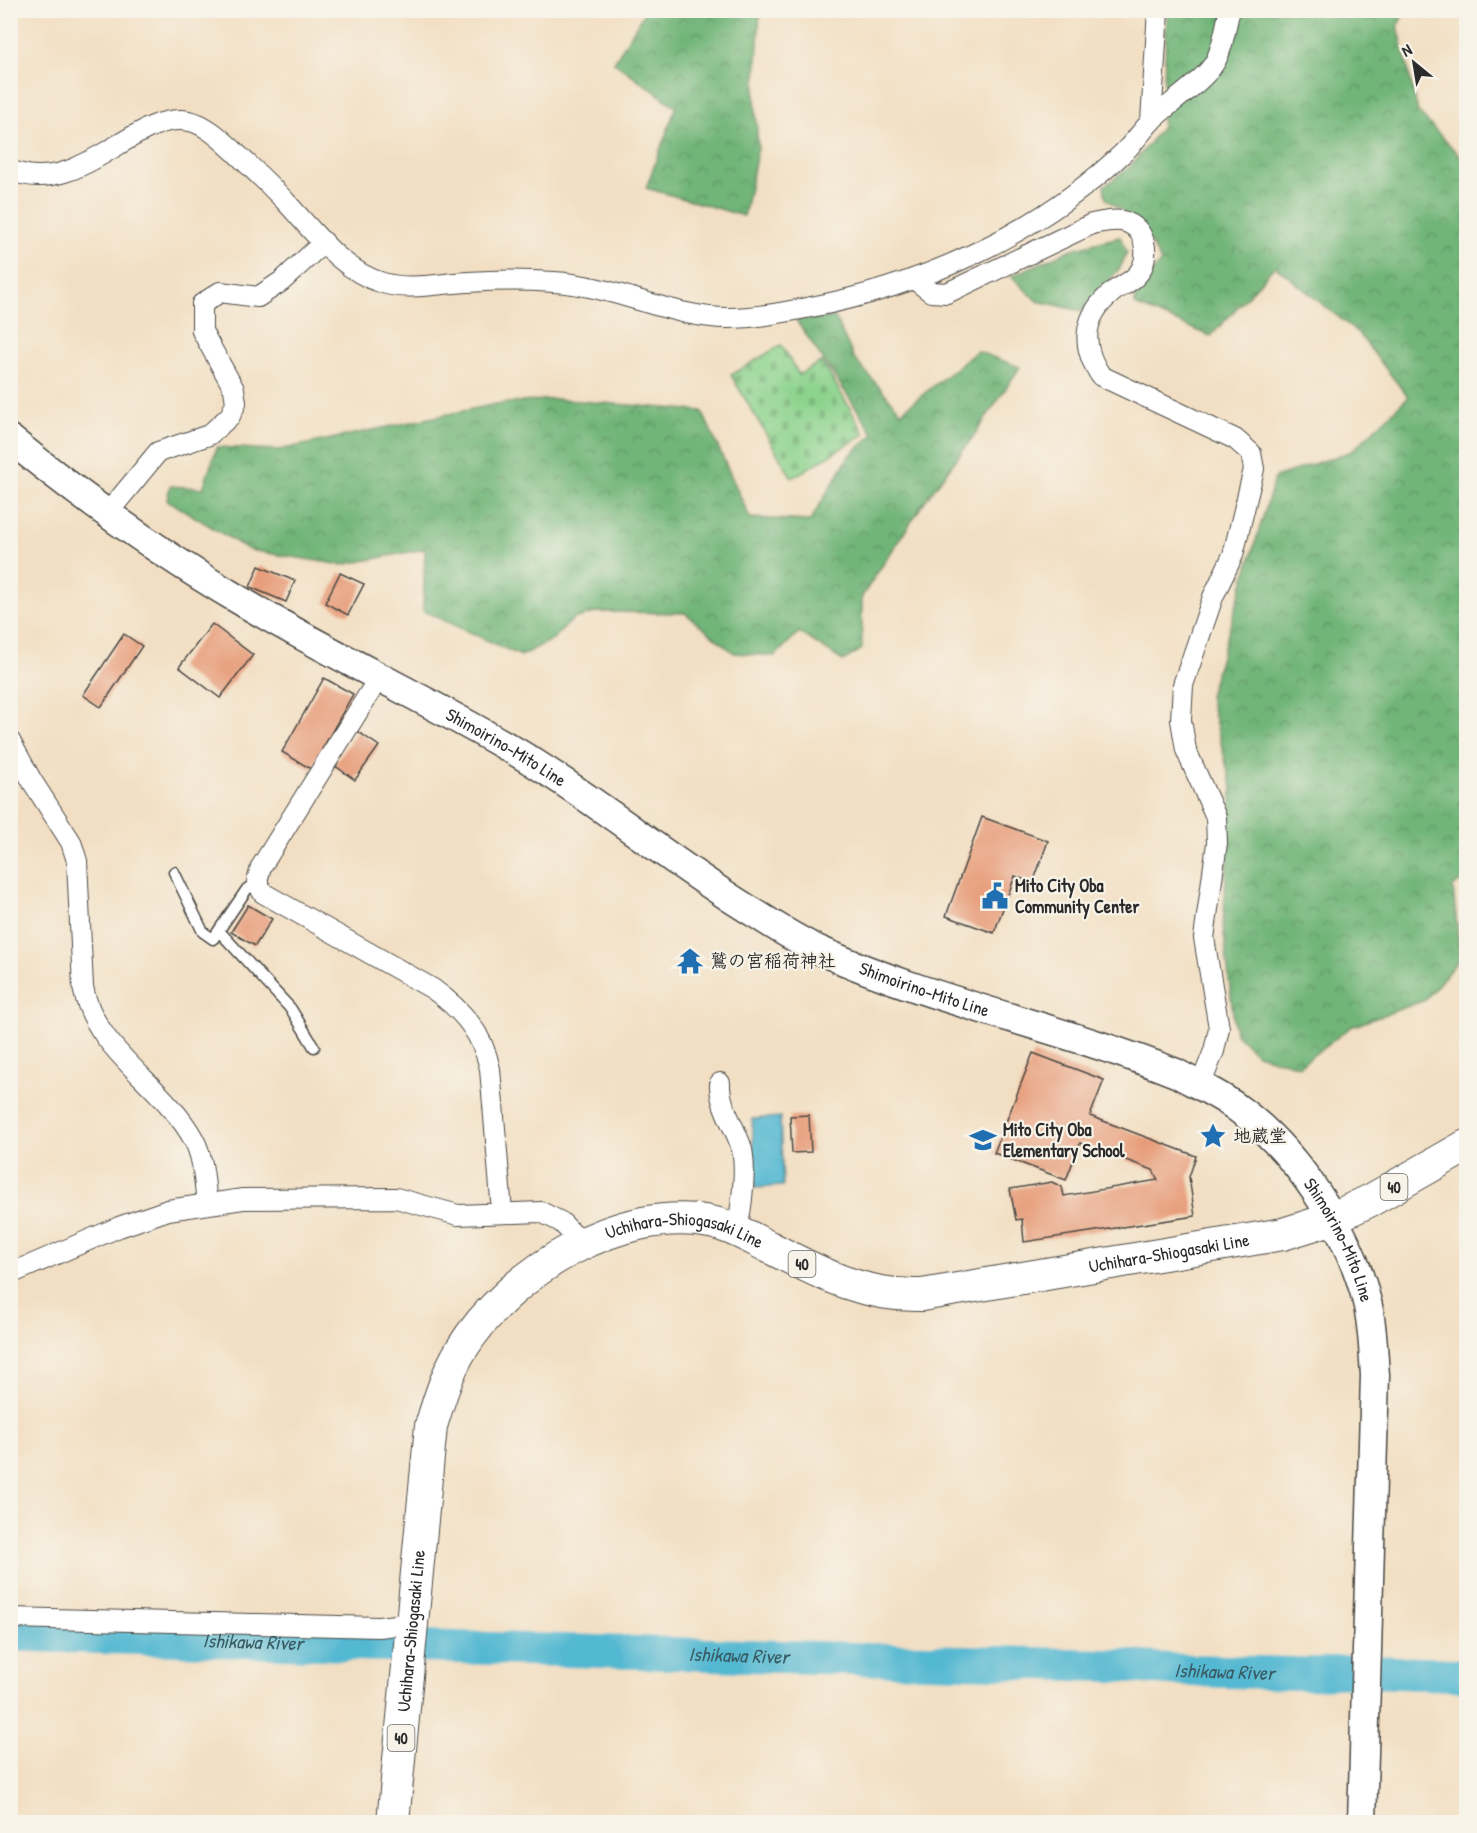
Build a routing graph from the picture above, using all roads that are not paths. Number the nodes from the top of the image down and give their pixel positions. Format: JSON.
{"nodes":[{"id":1,"x":1158,"y":10,"type":"edge"},
{"id":2,"x":1230,"y":10,"type":"edge"},
{"id":3,"x":1152,"y":120,"type":"junction"},
{"id":4,"x":10,"y":170,"type":"edge"},
{"id":5,"x":324,"y":242,"type":"junction"},
{"id":6,"x":914,"y":279,"type":"junction"},
{"id":7,"x":10,"y":440,"type":"edge"},
{"id":8,"x":106,"y":515,"type":"junction"},
{"id":9,"x":380,"y":676,"type":"junction"},
{"id":10,"x":10,"y":741,"type":"edge"},
{"id":11,"x":174,"y":872,"type":"dead end"},
{"id":12,"x":257,"y":882,"type":"junction"},
{"id":13,"x":219,"y":932,"type":"junction"},
{"id":14,"x":314,"y":1047,"type":"dead end"},
{"id":15,"x":720,"y":1083,"type":"dead end"},
{"id":16,"x":1200,"y":1086,"type":"junction"},
{"id":17,"x":1467,"y":1146,"type":"edge"},
{"id":18,"x":207,"y":1203,"type":"junction"},
{"id":19,"x":502,"y":1212,"type":"junction"},
{"id":20,"x":1331,"y":1219,"type":"junction"},
{"id":21,"x":735,"y":1230,"type":"junction"},
{"id":22,"x":583,"y":1244,"type":"junction"},
{"id":23,"x":10,"y":1274,"type":"edge"},
{"id":24,"x":10,"y":1618,"type":"edge"},
{"id":25,"x":410,"y":1637,"type":"junction"},
{"id":26,"x":393,"y":1822,"type":"edge"},
{"id":27,"x":1362,"y":1822,"type":"edge"}],
"edges":[{"from":1,"to":3,"type":"street"},
{"from":2,"to":3,"type":"street"},
{"from":3,"to":6,"type":"street"},
{"from":4,"to":5,"type":"street"},
{"from":5,"to":6,"type":"street"},
{"from":5,"to":8,"type":"street"},
{"from":6,"to":16,"type":"street"},
{"from":7,"to":8,"type":"main road","name":"Shimoirino-Mito Line"},
{"from":8,"to":9,"type":"main road","name":"Shimoirino-Mito Line"},
{"from":9,"to":12,"type":"street"},
{"from":9,"to":16,"type":"main road","name":"Shimoirino-Mito Line"},
{"from":10,"to":18,"type":"street"},
{"from":11,"to":13,"type":"lane"},
{"from":12,"to":13,"type":"lane"},
{"from":12,"to":19,"type":"street"},
{"from":13,"to":14,"type":"lane"},
{"from":15,"to":21,"type":"street"},
{"from":16,"to":20,"type":"main road","name":"Shimoirino-Mito Line"},
{"from":17,"to":20,"type":"main road","name":"Uchihara-Shiogasaki Line","number":"40"},
{"from":18,"to":19,"type":"street"},
{"from":18,"to":23,"type":"street"},
{"from":19,"to":22,"type":"street"},
{"from":20,"to":21,"type":"main road","name":"Uchihara-Shiogasaki Line","number":"40"},
{"from":20,"to":27,"type":"main road","name":"Shimoirino-Mito Line"},
{"from":21,"to":22,"type":"main road","name":"Uchihara-Shiogasaki Line","number":"40"},
{"from":22,"to":25,"type":"main road","name":"Uchihara-Shiogasaki Line","number":"40"},
{"from":24,"to":25,"type":"street"},
{"from":25,"to":26,"type":"main road","name":"Uchihara-Shiogasaki Line","number":"40"}]}
